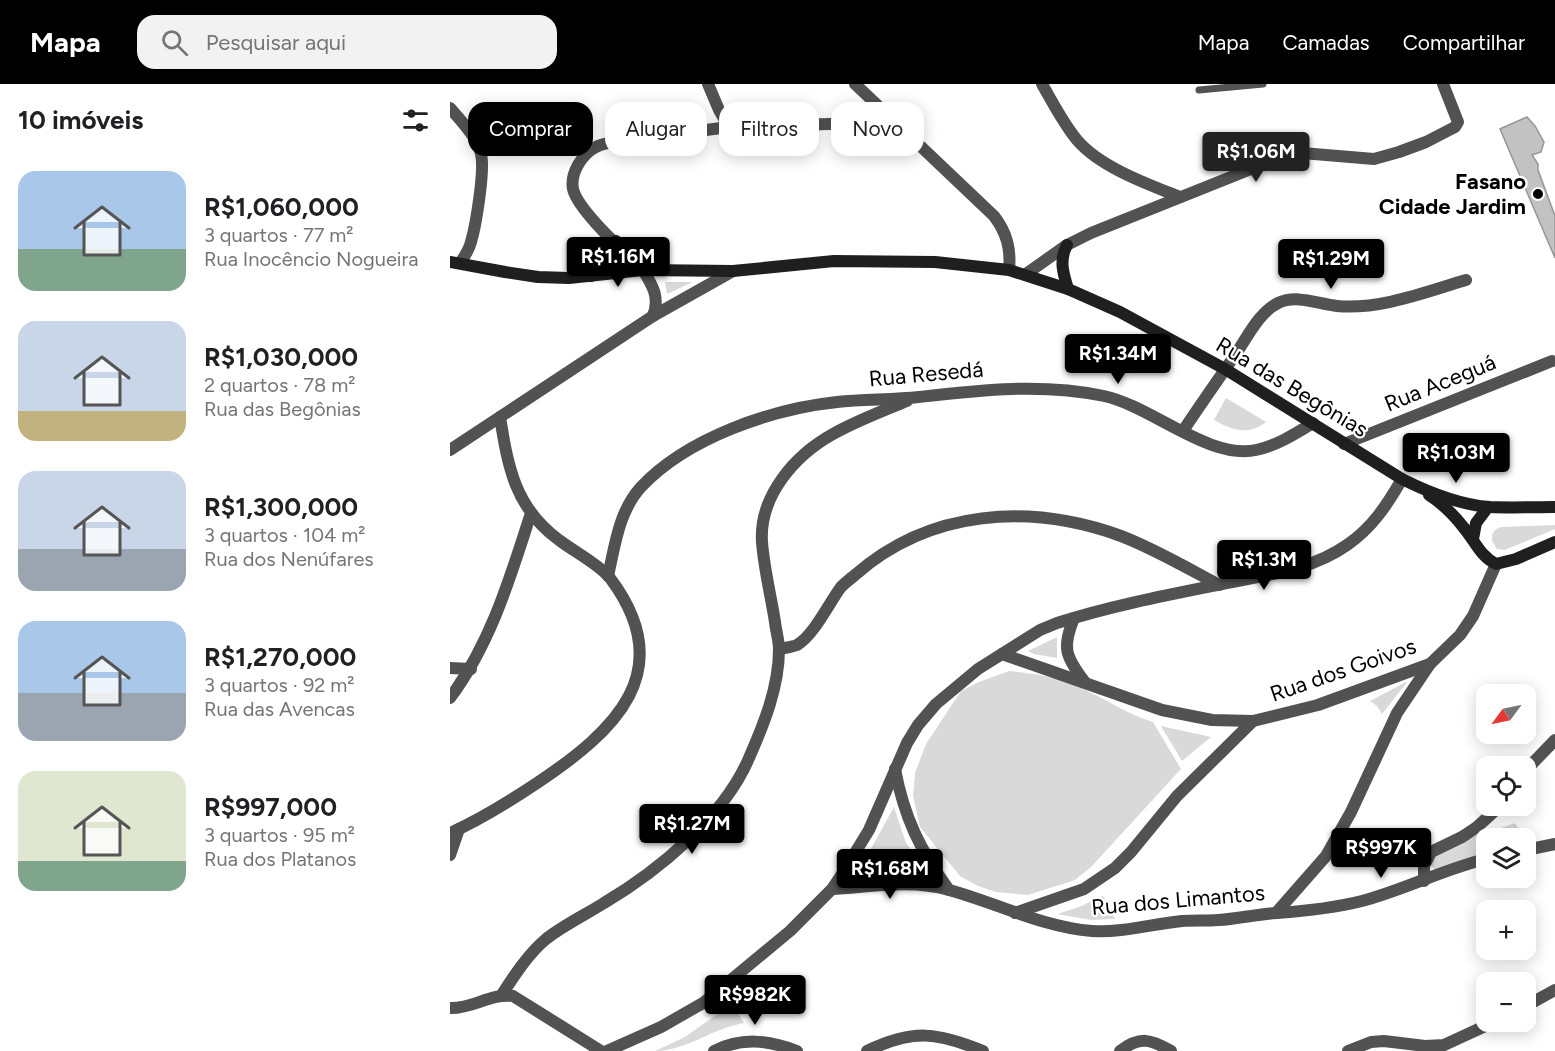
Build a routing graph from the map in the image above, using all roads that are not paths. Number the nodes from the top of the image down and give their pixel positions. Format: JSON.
{"nodes":[{"id":1,"x":708,"y":84,"type":"edge"},
{"id":2,"x":855,"y":84,"type":"edge"},
{"id":3,"x":1042,"y":84,"type":"edge"},
{"id":4,"x":1263,"y":84,"type":"edge"},
{"id":5,"x":1443,"y":84,"type":"edge"},
{"id":6,"x":1199,"y":90,"type":"dead end"},
{"id":7,"x":874,"y":102,"type":"edge"},
{"id":8,"x":450,"y":108,"type":"edge"},
{"id":9,"x":719,"y":110,"type":"edge"},
{"id":10,"x":719,"y":128,"type":"edge"},
{"id":11,"x":924,"y":149,"type":"edge"},
{"id":12,"x":1179,"y":197,"type":"junction"},
{"id":13,"x":615,"y":241,"type":"junction"},
{"id":14,"x":1067,"y":245,"type":"junction"},
{"id":15,"x":455,"y":262,"type":"edge"},
{"id":16,"x":643,"y":270,"type":"junction"},
{"id":17,"x":1010,"y":270,"type":"junction"},
{"id":18,"x":733,"y":271,"type":"junction"},
{"id":19,"x":1026,"y":274,"type":"junction"},
{"id":20,"x":591,"y":276,"type":"junction"},
{"id":21,"x":1466,"y":280,"type":"dead end"},
{"id":22,"x":1068,"y":289,"type":"junction"},
{"id":23,"x":653,"y":316,"type":"junction"},
{"id":24,"x":1552,"y":361,"type":"dead end"},
{"id":25,"x":1225,"y":369,"type":"junction"},
{"id":26,"x":918,"y":397,"type":"junction"},
{"id":27,"x":500,"y":417,"type":"junction"},
{"id":28,"x":1313,"y":423,"type":"junction"},
{"id":29,"x":1183,"y":431,"type":"junction"},
{"id":30,"x":1344,"y":444,"type":"junction"},
{"id":31,"x":450,"y":450,"type":"edge"},
{"id":32,"x":1402,"y":479,"type":"junction"},
{"id":33,"x":1418,"y":487,"type":"junction"},
{"id":34,"x":1488,"y":507,"type":"junction"},
{"id":35,"x":1555,"y":507,"type":"edge"},
{"id":36,"x":531,"y":513,"type":"junction"},
{"id":37,"x":1473,"y":539,"type":"junction"},
{"id":38,"x":1555,"y":542,"type":"edge"},
{"id":39,"x":1496,"y":564,"type":"junction"},
{"id":40,"x":608,"y":576,"type":"junction"},
{"id":41,"x":1219,"y":585,"type":"junction"},
{"id":42,"x":1074,"y":618,"type":"junction"},
{"id":43,"x":779,"y":649,"type":"junction"},
{"id":44,"x":1002,"y":654,"type":"junction"},
{"id":45,"x":1430,"y":664,"type":"junction"},
{"id":46,"x":450,"y":668,"type":"edge"},
{"id":47,"x":471,"y":669,"type":"junction"},
{"id":48,"x":1084,"y":681,"type":"junction"},
{"id":49,"x":450,"y":699,"type":"edge"},
{"id":50,"x":1253,"y":721,"type":"junction"},
{"id":51,"x":1555,"y":740,"type":"edge"},
{"id":52,"x":1536,"y":760,"type":"edge"},
{"id":53,"x":895,"y":768,"type":"junction"},
{"id":54,"x":1489,"y":816,"type":"edge"},
{"id":55,"x":454,"y":831,"type":"edge"},
{"id":56,"x":1555,"y":844,"type":"edge"},
{"id":57,"x":1536,"y":848,"type":"edge"},
{"id":58,"x":450,"y":855,"type":"edge"},
{"id":59,"x":1476,"y":862,"type":"edge"},
{"id":60,"x":1424,"y":881,"type":"junction"},
{"id":61,"x":832,"y":889,"type":"junction"},
{"id":62,"x":949,"y":890,"type":"junction"},
{"id":63,"x":1015,"y":913,"type":"junction"},
{"id":64,"x":1276,"y":913,"type":"junction"},
{"id":65,"x":1555,"y":990,"type":"edge"},
{"id":66,"x":501,"y":996,"type":"junction"},
{"id":67,"x":1549,"y":997,"type":"edge"},
{"id":68,"x":450,"y":1008,"type":"edge"},
{"id":69,"x":1476,"y":1030,"type":"edge"},
{"id":70,"x":904,"y":1036,"type":"junction"},
{"id":71,"x":601,"y":1051,"type":"edge"},
{"id":72,"x":607,"y":1051,"type":"edge"},
{"id":73,"x":714,"y":1051,"type":"edge"},
{"id":74,"x":797,"y":1051,"type":"edge"},
{"id":75,"x":867,"y":1051,"type":"edge"},
{"id":76,"x":897,"y":1051,"type":"edge"},
{"id":77,"x":983,"y":1051,"type":"edge"},
{"id":78,"x":1120,"y":1051,"type":"edge"},
{"id":79,"x":1171,"y":1051,"type":"edge"},
{"id":80,"x":1348,"y":1051,"type":"edge"}],
"edges":[{"from":1,"to":9,"type":"street"},
{"from":2,"to":7,"type":"street"},
{"from":3,"to":12,"type":"street"},
{"from":4,"to":6,"type":"lane"},
{"from":5,"to":12,"type":"street"},
{"from":8,"to":15,"type":"street"},
{"from":10,"to":13,"type":"street"},
{"from":11,"to":17,"type":"street"},
{"from":12,"to":14,"type":"street"},
{"from":13,"to":16,"type":"street"},
{"from":13,"to":20,"type":"main road"},
{"from":14,"to":19,"type":"street"},
{"from":14,"to":22,"type":"main road"},
{"from":15,"to":20,"type":"main road","name":"Rua das Begônias"},
{"from":16,"to":18,"type":"main road","name":"Rua das Begônias"},
{"from":16,"to":20,"type":"main road","name":"Rua das Begônias"},
{"from":16,"to":23,"type":"street"},
{"from":17,"to":18,"type":"main road","name":"Rua das Begônias"},
{"from":17,"to":19,"type":"main road","name":"Rua das Begônias"},
{"from":18,"to":23,"type":"street"},
{"from":19,"to":22,"type":"main road","name":"Rua das Begônias"},
{"from":21,"to":25,"type":"street"},
{"from":22,"to":25,"type":"main road","name":"Rua das Begônias"},
{"from":23,"to":27,"type":"street"},
{"from":24,"to":30,"type":"street","name":"Rua Aceguá"},
{"from":25,"to":28,"type":"main road","name":"Rua das Begônias"},
{"from":25,"to":29,"type":"street"},
{"from":26,"to":29,"type":"street","name":"Rua Resedá"},
{"from":26,"to":40,"type":"street","name":"Rua Resedá"},
{"from":26,"to":43,"type":"street"},
{"from":27,"to":31,"type":"street"},
{"from":27,"to":36,"type":"street"},
{"from":28,"to":29,"type":"street","name":"Rua Resedá"},
{"from":28,"to":30,"type":"main road","name":"Rua das Begônias"},
{"from":30,"to":32,"type":"main road","name":"Rua das Begônias"},
{"from":32,"to":33,"type":"main road","name":"Rua das Begônias"},
{"from":32,"to":41,"type":"street"},
{"from":33,"to":34,"type":"main road","name":"Rua das Begônias"},
{"from":33,"to":37,"type":"main road","name":"Rua das Begônias"},
{"from":34,"to":35,"type":"main road","name":"Rua das Begônias"},
{"from":34,"to":37,"type":"main road"},
{"from":36,"to":40,"type":"street"},
{"from":36,"to":47,"type":"street"},
{"from":37,"to":39,"type":"main road","name":"Rua das Begônias"},
{"from":38,"to":39,"type":"main road"},
{"from":39,"to":45,"type":"street","name":"Rua dos Goivos"},
{"from":40,"to":55,"type":"street"},
{"from":41,"to":42,"type":"street"},
{"from":41,"to":43,"type":"street"},
{"from":42,"to":44,"type":"street"},
{"from":42,"to":48,"type":"street"},
{"from":43,"to":66,"type":"street"},
{"from":44,"to":48,"type":"street","name":"Rua dos Goivos"},
{"from":44,"to":53,"type":"street"},
{"from":45,"to":50,"type":"street","name":"Rua dos Goivos"},
{"from":45,"to":64,"type":"street","name":"Rua dos Limantos"},
{"from":46,"to":47,"type":"street"},
{"from":47,"to":49,"type":"street"},
{"from":48,"to":50,"type":"street","name":"Rua dos Goivos"},
{"from":50,"to":63,"type":"street"},
{"from":51,"to":52,"type":"street"},
{"from":53,"to":61,"type":"street"},
{"from":53,"to":62,"type":"street"},
{"from":54,"to":60,"type":"street"},
{"from":55,"to":58,"type":"street"},
{"from":56,"to":57,"type":"street"},
{"from":59,"to":60,"type":"street"},
{"from":60,"to":64,"type":"street"},
{"from":61,"to":62,"type":"street","name":"Rua dos Limantos"},
{"from":61,"to":72,"type":"street"},
{"from":62,"to":63,"type":"street","name":"Rua dos Limantos"},
{"from":63,"to":64,"type":"street","name":"Rua dos Limantos"},
{"from":65,"to":67,"type":"street"},
{"from":66,"to":68,"type":"street"},
{"from":66,"to":71,"type":"street"},
{"from":69,"to":80,"type":"street"},
{"from":70,"to":75,"type":"street"},
{"from":70,"to":76,"type":"street"},
{"from":70,"to":77,"type":"street"},
{"from":73,"to":74,"type":"street"},
{"from":78,"to":79,"type":"street"}]}
